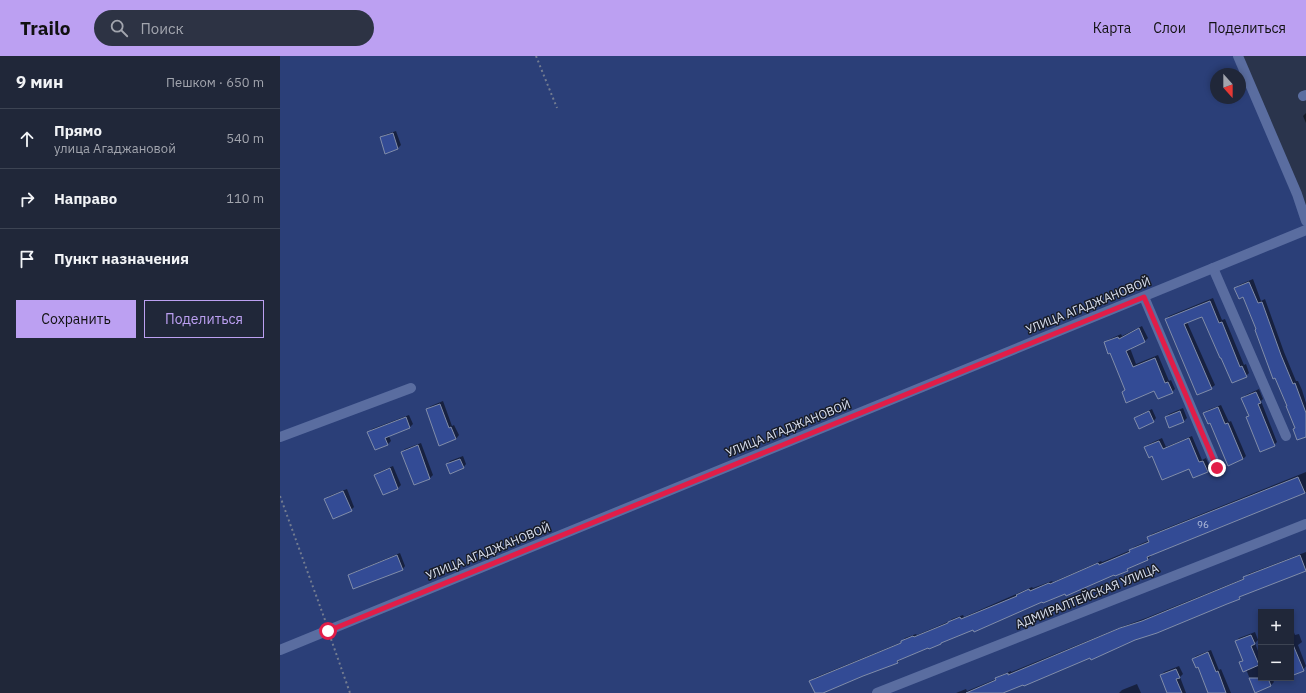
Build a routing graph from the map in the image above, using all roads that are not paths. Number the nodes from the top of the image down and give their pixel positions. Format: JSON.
{"nodes":[{"id":1,"x":1238,"y":56,"type":"edge"},
{"id":2,"x":1306,"y":221,"type":"edge"},
{"id":3,"x":1306,"y":230,"type":"edge"},
{"id":4,"x":1213,"y":268,"type":"junction"},
{"id":5,"x":1144,"y":297,"type":"junction"},
{"id":6,"x":411,"y":388,"type":"dead end"},
{"id":7,"x":1286,"y":436,"type":"dead end"},
{"id":8,"x":280,"y":437,"type":"edge"},
{"id":9,"x":1217,"y":468,"type":"dead end"},
{"id":10,"x":1306,"y":524,"type":"edge"},
{"id":11,"x":280,"y":650,"type":"edge"},
{"id":12,"x":877,"y":693,"type":"edge"}],
"edges":[{"from":1,"to":2,"type":"street"},
{"from":3,"to":4,"type":"street","name":"УЛИЦА АГАДЖАНОВОЙ"},
{"from":4,"to":5,"type":"street","name":"УЛИЦА АГАДЖАНОВОЙ"},
{"from":4,"to":7,"type":"street"},
{"from":5,"to":9,"type":"street"},
{"from":5,"to":11,"type":"street","name":"УЛИЦА АГАДЖАНОВОЙ"},
{"from":6,"to":8,"type":"street"},
{"from":10,"to":12,"type":"street","name":"АДМИРАЛТЕЙСКАЯ УЛИЦА"}]}
